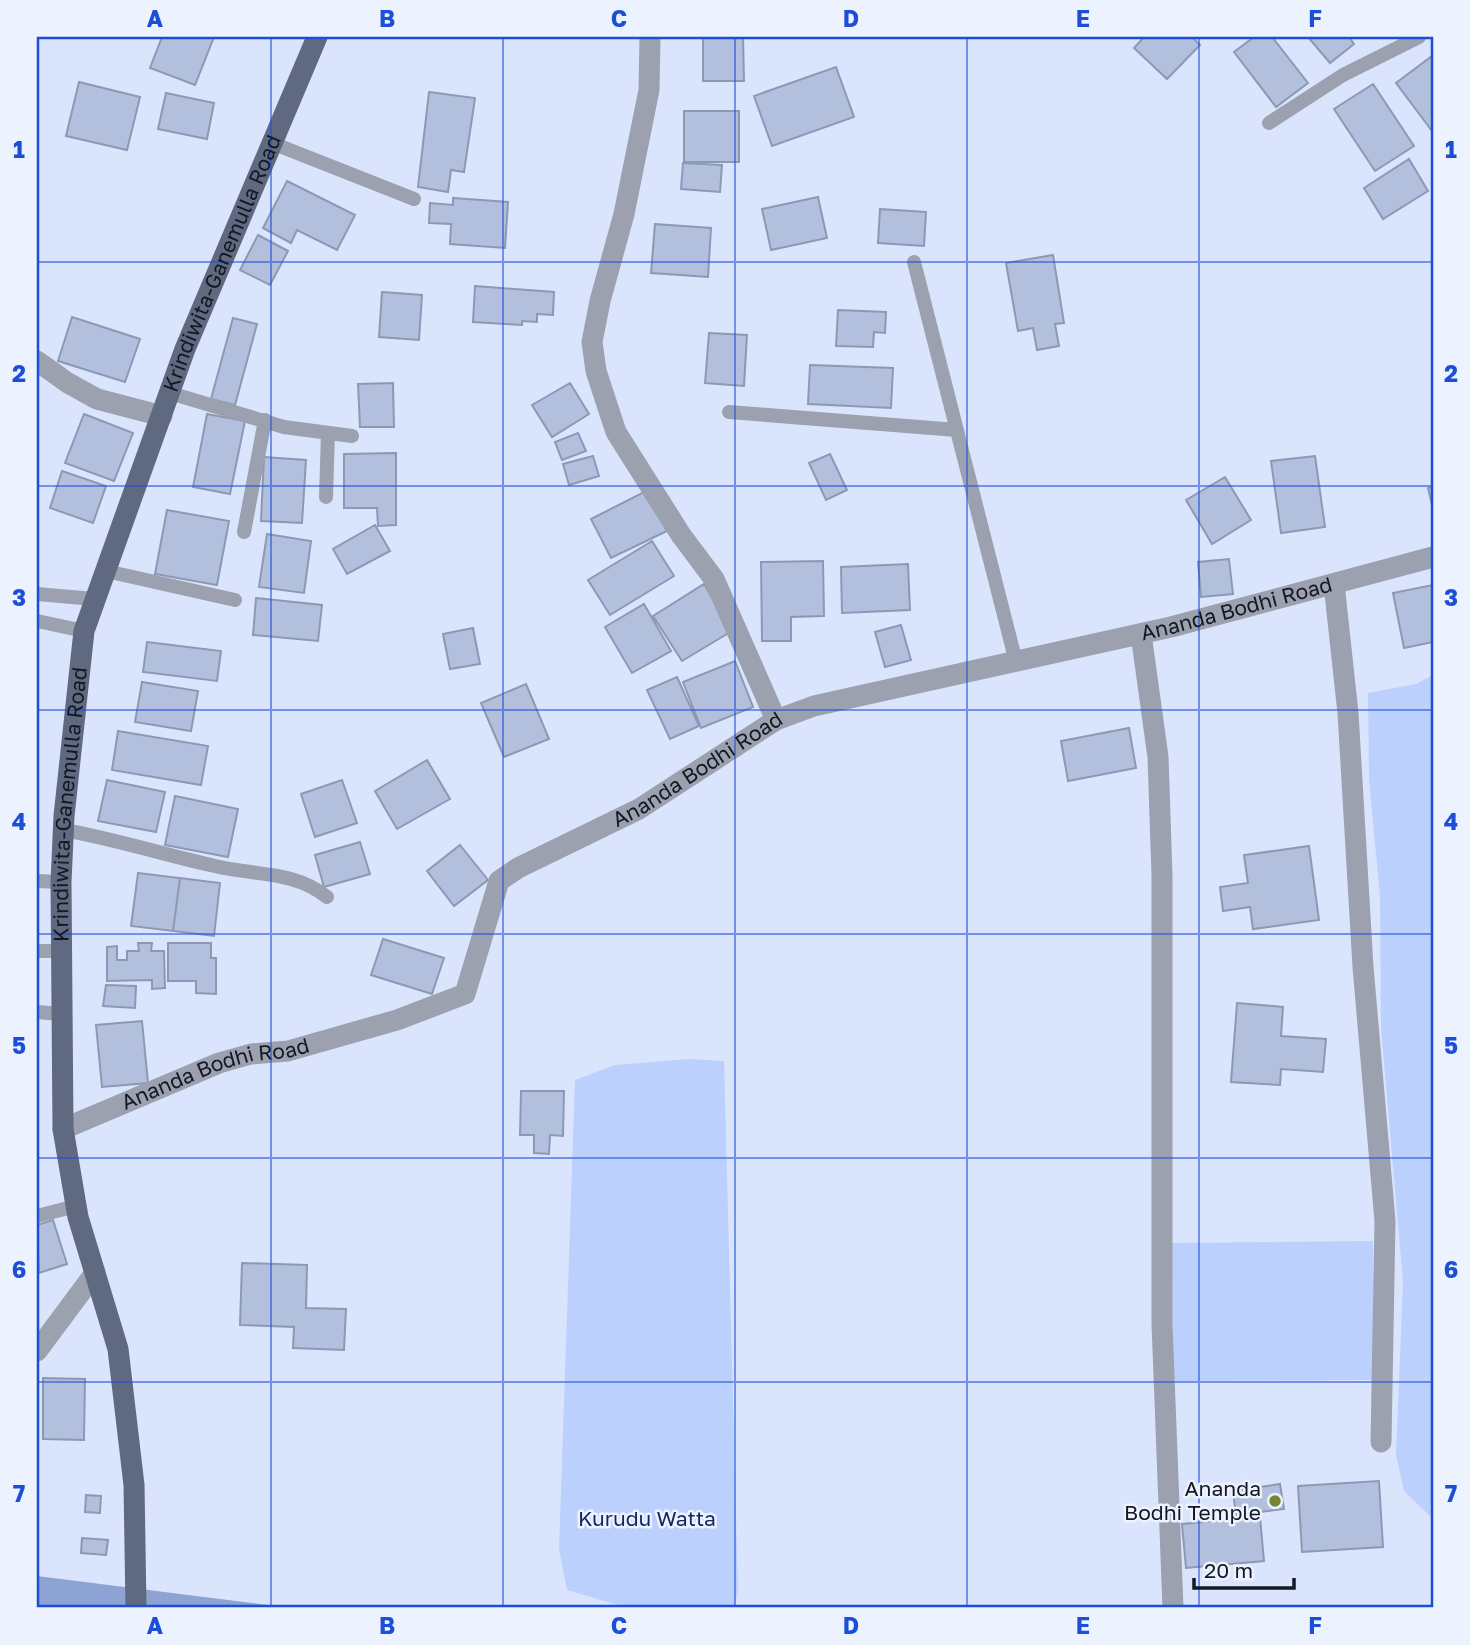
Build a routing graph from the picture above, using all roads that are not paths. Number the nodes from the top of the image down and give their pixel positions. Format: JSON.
{"nodes":[{"id":1,"x":317,"y":37,"type":"edge"},
{"id":2,"x":650,"y":37,"type":"edge"},
{"id":3,"x":1419,"y":37,"type":"edge"},
{"id":4,"x":1269,"y":123,"type":"dead end"},
{"id":5,"x":272,"y":143,"type":"junction"},
{"id":6,"x":414,"y":199,"type":"dead end"},
{"id":7,"x":914,"y":262,"type":"dead end"},
{"id":8,"x":37,"y":361,"type":"edge"},
{"id":9,"x":170,"y":393,"type":"junction"},
{"id":10,"x":729,"y":412,"type":"dead end"},
{"id":11,"x":162,"y":416,"type":"junction"},
{"id":12,"x":265,"y":420,"type":"junction"},
{"id":13,"x":957,"y":429,"type":"junction"},
{"id":14,"x":328,"y":433,"type":"junction"},
{"id":15,"x":352,"y":436,"type":"dead end"},
{"id":16,"x":326,"y":496,"type":"dead end"},
{"id":17,"x":244,"y":532,"type":"dead end"},
{"id":18,"x":1433,"y":557,"type":"edge"},
{"id":19,"x":106,"y":571,"type":"junction"},
{"id":20,"x":1334,"y":584,"type":"junction"},
{"id":21,"x":37,"y":594,"type":"edge"},
{"id":22,"x":94,"y":599,"type":"junction"},
{"id":23,"x":235,"y":600,"type":"dead end"},
{"id":24,"x":37,"y":621,"type":"edge"},
{"id":25,"x":84,"y":631,"type":"junction"},
{"id":26,"x":1141,"y":634,"type":"junction"},
{"id":27,"x":1016,"y":662,"type":"junction"},
{"id":28,"x":776,"y":720,"type":"junction"},
{"id":29,"x":64,"y":830,"type":"junction"},
{"id":30,"x":37,"y":881,"type":"edge"},
{"id":31,"x":61,"y":881,"type":"junction"},
{"id":32,"x":327,"y":897,"type":"dead end"},
{"id":33,"x":37,"y":951,"type":"edge"},
{"id":34,"x":62,"y":951,"type":"junction"},
{"id":35,"x":37,"y":1012,"type":"edge"},
{"id":36,"x":60,"y":1014,"type":"junction"},
{"id":37,"x":63,"y":1129,"type":"junction"},
{"id":38,"x":76,"y":1206,"type":"junction"},
{"id":39,"x":37,"y":1216,"type":"edge"},
{"id":40,"x":95,"y":1273,"type":"junction"},
{"id":41,"x":37,"y":1351,"type":"edge"},
{"id":42,"x":1381,"y":1442,"type":"dead end"},
{"id":43,"x":136,"y":1608,"type":"edge"},
{"id":44,"x":1172,"y":1608,"type":"edge"}],
"edges":[{"from":1,"to":5,"type":"main road","name":"Krindiwita-Ganemulla Road"},
{"from":2,"to":28,"type":"street"},
{"from":3,"to":4,"type":"lane"},
{"from":5,"to":6,"type":"lane"},
{"from":5,"to":9,"type":"main road","name":"Krindiwita-Ganemulla Road"},
{"from":7,"to":13,"type":"lane"},
{"from":8,"to":11,"type":"street"},
{"from":9,"to":11,"type":"main road","name":"Krindiwita-Ganemulla Road"},
{"from":9,"to":12,"type":"lane"},
{"from":10,"to":13,"type":"lane"},
{"from":11,"to":19,"type":"main road","name":"Krindiwita-Ganemulla Road"},
{"from":12,"to":14,"type":"lane"},
{"from":12,"to":17,"type":"lane"},
{"from":13,"to":27,"type":"lane"},
{"from":14,"to":15,"type":"lane"},
{"from":14,"to":16,"type":"lane"},
{"from":18,"to":20,"type":"street","name":"Ananda Bodhi Road"},
{"from":19,"to":22,"type":"main road","name":"Krindiwita-Ganemulla Road"},
{"from":19,"to":23,"type":"lane"},
{"from":20,"to":26,"type":"street","name":"Ananda Bodhi Road"},
{"from":20,"to":42,"type":"street"},
{"from":21,"to":22,"type":"lane"},
{"from":22,"to":25,"type":"main road","name":"Krindiwita-Ganemulla Road"},
{"from":24,"to":25,"type":"lane"},
{"from":25,"to":29,"type":"main road","name":"Krindiwita-Ganemulla Road"},
{"from":26,"to":27,"type":"street","name":"Ananda Bodhi Road"},
{"from":26,"to":44,"type":"street"},
{"from":27,"to":28,"type":"street","name":"Ananda Bodhi Road"},
{"from":28,"to":37,"type":"street","name":"Ananda Bodhi Road"},
{"from":29,"to":31,"type":"main road","name":"Krindiwita-Ganemulla Road"},
{"from":29,"to":32,"type":"lane"},
{"from":30,"to":31,"type":"lane"},
{"from":31,"to":34,"type":"main road","name":"Krindiwita-Ganemulla Road"},
{"from":33,"to":34,"type":"lane"},
{"from":34,"to":36,"type":"main road","name":"Krindiwita-Ganemulla Road"},
{"from":35,"to":36,"type":"lane"},
{"from":36,"to":37,"type":"main road","name":"Krindiwita-Ganemulla Road"},
{"from":37,"to":38,"type":"main road","name":"Krindiwita-Ganemulla Road"},
{"from":38,"to":39,"type":"lane"},
{"from":38,"to":40,"type":"main road","name":"Krindiwita-Ganemulla Road"},
{"from":40,"to":41,"type":"street"},
{"from":40,"to":43,"type":"main road","name":"Krindiwita-Ganemulla Road"}]}
